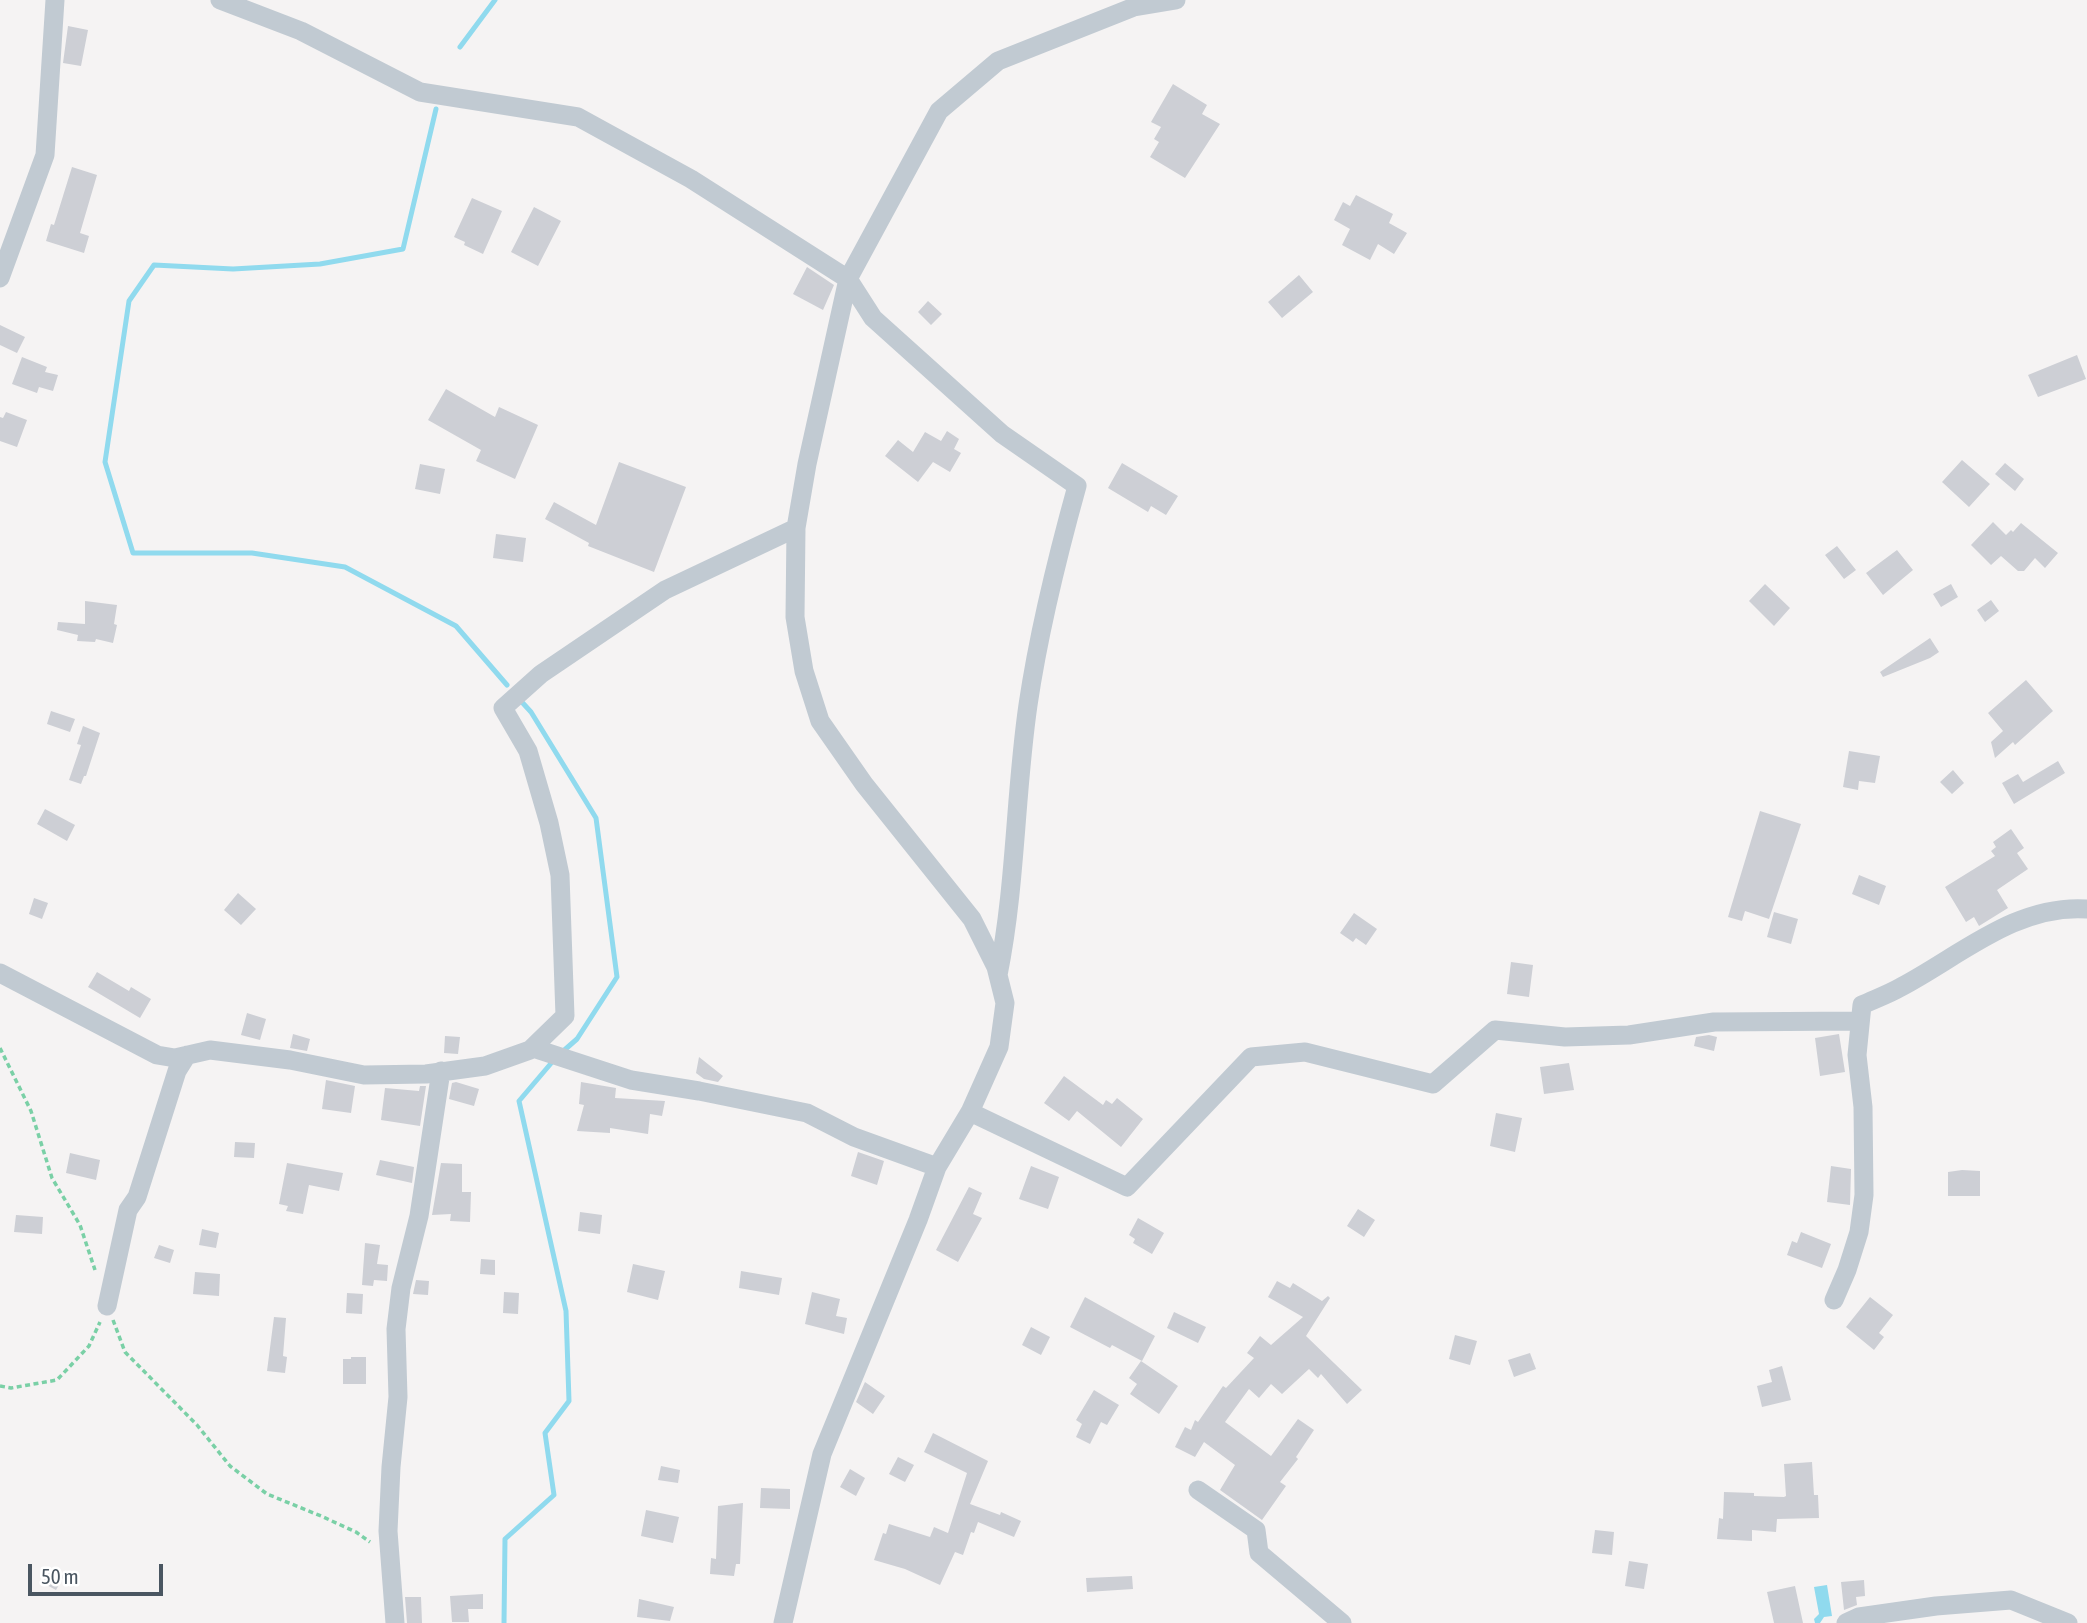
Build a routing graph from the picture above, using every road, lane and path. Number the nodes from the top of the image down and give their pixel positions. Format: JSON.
{"nodes":[{"id":1,"x":55,"y":0,"type":"edge"},
{"id":2,"x":220,"y":0,"type":"edge"},
{"id":3,"x":1176,"y":0,"type":"edge"},
{"id":4,"x":0,"y":278,"type":"edge"},
{"id":5,"x":848,"y":279,"type":"junction"},
{"id":6,"x":796,"y":528,"type":"junction"},
{"id":7,"x":2087,"y":909,"type":"edge"},
{"id":8,"x":0,"y":973,"type":"edge"},
{"id":9,"x":998,"y":975,"type":"junction"},
{"id":10,"x":1860,"y":1021,"type":"junction"},
{"id":11,"x":0,"y":1048,"type":"edge"},
{"id":12,"x":533,"y":1048,"type":"junction"},
{"id":13,"x":187,"y":1055,"type":"junction"},
{"id":14,"x":441,"y":1072,"type":"junction"},
{"id":15,"x":970,"y":1112,"type":"junction"},
{"id":16,"x":937,"y":1167,"type":"junction"},
{"id":17,"x":1833,"y":1300,"type":"dead end"},
{"id":18,"x":107,"y":1306,"type":"junction"},
{"id":19,"x":0,"y":1386,"type":"edge"},
{"id":20,"x":1198,"y":1490,"type":"dead end"},
{"id":21,"x":392,"y":1557,"type":"junction"},
{"id":22,"x":395,"y":1623,"type":"edge"},
{"id":23,"x":783,"y":1623,"type":"edge"},
{"id":24,"x":1342,"y":1623,"type":"edge"},
{"id":25,"x":1846,"y":1623,"type":"edge"},
{"id":26,"x":2068,"y":1623,"type":"edge"}],
"edges":[{"from":1,"to":4,"type":"street"},
{"from":2,"to":5,"type":"street"},
{"from":3,"to":5,"type":"street"},
{"from":5,"to":6,"type":"street"},
{"from":5,"to":9,"type":"street"},
{"from":6,"to":9,"type":"street"},
{"from":6,"to":12,"type":"street"},
{"from":7,"to":10,"type":"street"},
{"from":8,"to":13,"type":"street"},
{"from":9,"to":15,"type":"street"},
{"from":10,"to":15,"type":"street"},
{"from":10,"to":17,"type":"street"},
{"from":11,"to":18,"type":"path"},
{"from":12,"to":14,"type":"street"},
{"from":12,"to":16,"type":"street"},
{"from":13,"to":14,"type":"street"},
{"from":13,"to":18,"type":"street"},
{"from":14,"to":21,"type":"street"},
{"from":15,"to":16,"type":"street"},
{"from":16,"to":23,"type":"street"},
{"from":18,"to":19,"type":"path"},
{"from":18,"to":21,"type":"path"},
{"from":20,"to":24,"type":"street"},
{"from":21,"to":22,"type":"street"},
{"from":25,"to":26,"type":"street"}]}
